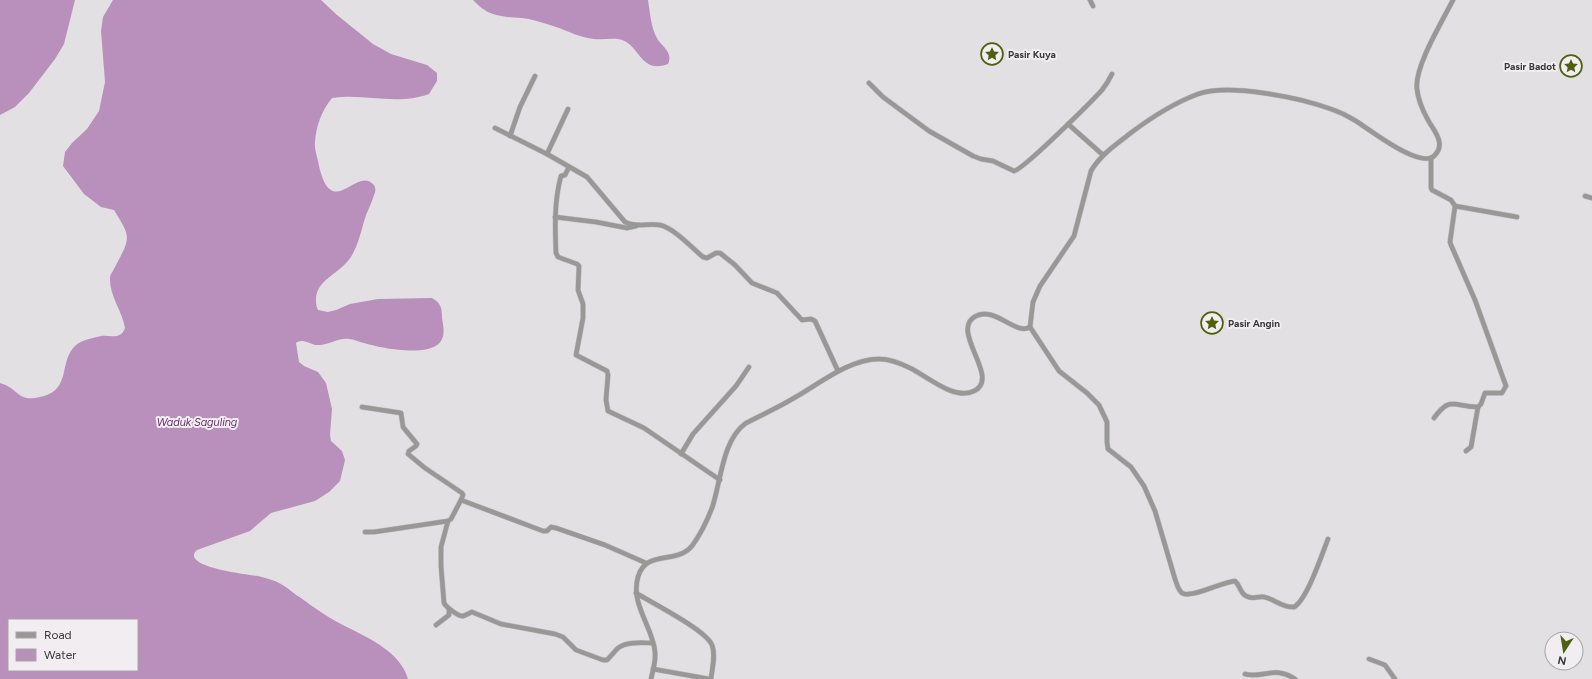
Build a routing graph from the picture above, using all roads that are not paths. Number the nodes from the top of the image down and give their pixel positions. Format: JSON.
{"nodes":[{"id":1,"x":1090,"y":0,"type":"edge"},
{"id":2,"x":1453,"y":0,"type":"edge"},
{"id":3,"x":1093,"y":6,"type":"dead end"},
{"id":4,"x":1112,"y":74,"type":"dead end"},
{"id":5,"x":535,"y":76,"type":"dead end"},
{"id":6,"x":869,"y":83,"type":"dead end"},
{"id":7,"x":568,"y":109,"type":"dead end"},
{"id":8,"x":1068,"y":124,"type":"junction"},
{"id":9,"x":495,"y":128,"type":"dead end"},
{"id":10,"x":510,"y":136,"type":"junction"},
{"id":11,"x":547,"y":154,"type":"junction"},
{"id":12,"x":1102,"y":156,"type":"junction"},
{"id":13,"x":1431,"y":159,"type":"junction"},
{"id":14,"x":568,"y":167,"type":"junction"},
{"id":15,"x":1585,"y":196,"type":"dead end"},
{"id":16,"x":1592,"y":198,"type":"edge"},
{"id":17,"x":1455,"y":206,"type":"junction"},
{"id":18,"x":1517,"y":217,"type":"dead end"},
{"id":19,"x":555,"y":218,"type":"junction"},
{"id":20,"x":637,"y":225,"type":"junction"},
{"id":21,"x":1030,"y":327,"type":"junction"},
{"id":22,"x":749,"y":367,"type":"dead end"},
{"id":23,"x":838,"y":371,"type":"junction"},
{"id":24,"x":362,"y":407,"type":"dead end"},
{"id":25,"x":1478,"y":407,"type":"junction"},
{"id":26,"x":1434,"y":418,"type":"dead end"},
{"id":27,"x":1466,"y":451,"type":"dead end"},
{"id":28,"x":681,"y":454,"type":"junction"},
{"id":29,"x":720,"y":480,"type":"junction"},
{"id":30,"x":461,"y":500,"type":"junction"},
{"id":31,"x":448,"y":521,"type":"junction"},
{"id":32,"x":365,"y":532,"type":"dead end"},
{"id":33,"x":1328,"y":539,"type":"dead end"},
{"id":34,"x":646,"y":563,"type":"junction"},
{"id":35,"x":636,"y":593,"type":"junction"},
{"id":36,"x":449,"y":609,"type":"junction"},
{"id":37,"x":436,"y":625,"type":"dead end"},
{"id":38,"x":653,"y":643,"type":"junction"},
{"id":39,"x":1369,"y":659,"type":"dead end"},
{"id":40,"x":653,"y":669,"type":"junction"},
{"id":41,"x":1245,"y":674,"type":"dead end"},
{"id":42,"x":651,"y":679,"type":"edge"},
{"id":43,"x":710,"y":679,"type":"edge"},
{"id":44,"x":1295,"y":679,"type":"edge"},
{"id":45,"x":1395,"y":679,"type":"edge"}],
"edges":[{"from":1,"to":3,"type":"street"},
{"from":2,"to":13,"type":"street"},
{"from":4,"to":8,"type":"street"},
{"from":5,"to":10,"type":"street"},
{"from":6,"to":8,"type":"street"},
{"from":7,"to":11,"type":"street"},
{"from":8,"to":12,"type":"street"},
{"from":9,"to":10,"type":"street"},
{"from":10,"to":11,"type":"street"},
{"from":11,"to":14,"type":"street"},
{"from":12,"to":13,"type":"street"},
{"from":12,"to":21,"type":"street"},
{"from":13,"to":17,"type":"street"},
{"from":14,"to":19,"type":"street"},
{"from":14,"to":20,"type":"street"},
{"from":15,"to":16,"type":"street"},
{"from":17,"to":18,"type":"street"},
{"from":17,"to":25,"type":"street"},
{"from":19,"to":20,"type":"street"},
{"from":19,"to":28,"type":"street"},
{"from":20,"to":23,"type":"street"},
{"from":21,"to":23,"type":"street"},
{"from":21,"to":33,"type":"street"},
{"from":22,"to":28,"type":"street"},
{"from":23,"to":29,"type":"street"},
{"from":24,"to":30,"type":"street"},
{"from":25,"to":26,"type":"street"},
{"from":25,"to":27,"type":"street"},
{"from":28,"to":29,"type":"street"},
{"from":29,"to":34,"type":"street"},
{"from":30,"to":31,"type":"street"},
{"from":30,"to":34,"type":"street"},
{"from":31,"to":32,"type":"street"},
{"from":31,"to":36,"type":"street"},
{"from":34,"to":35,"type":"street"},
{"from":35,"to":38,"type":"street"},
{"from":35,"to":43,"type":"street"},
{"from":36,"to":37,"type":"street"},
{"from":36,"to":38,"type":"street"},
{"from":38,"to":40,"type":"street"},
{"from":39,"to":45,"type":"street"},
{"from":40,"to":42,"type":"street"},
{"from":40,"to":43,"type":"street"},
{"from":41,"to":44,"type":"street"}]}
